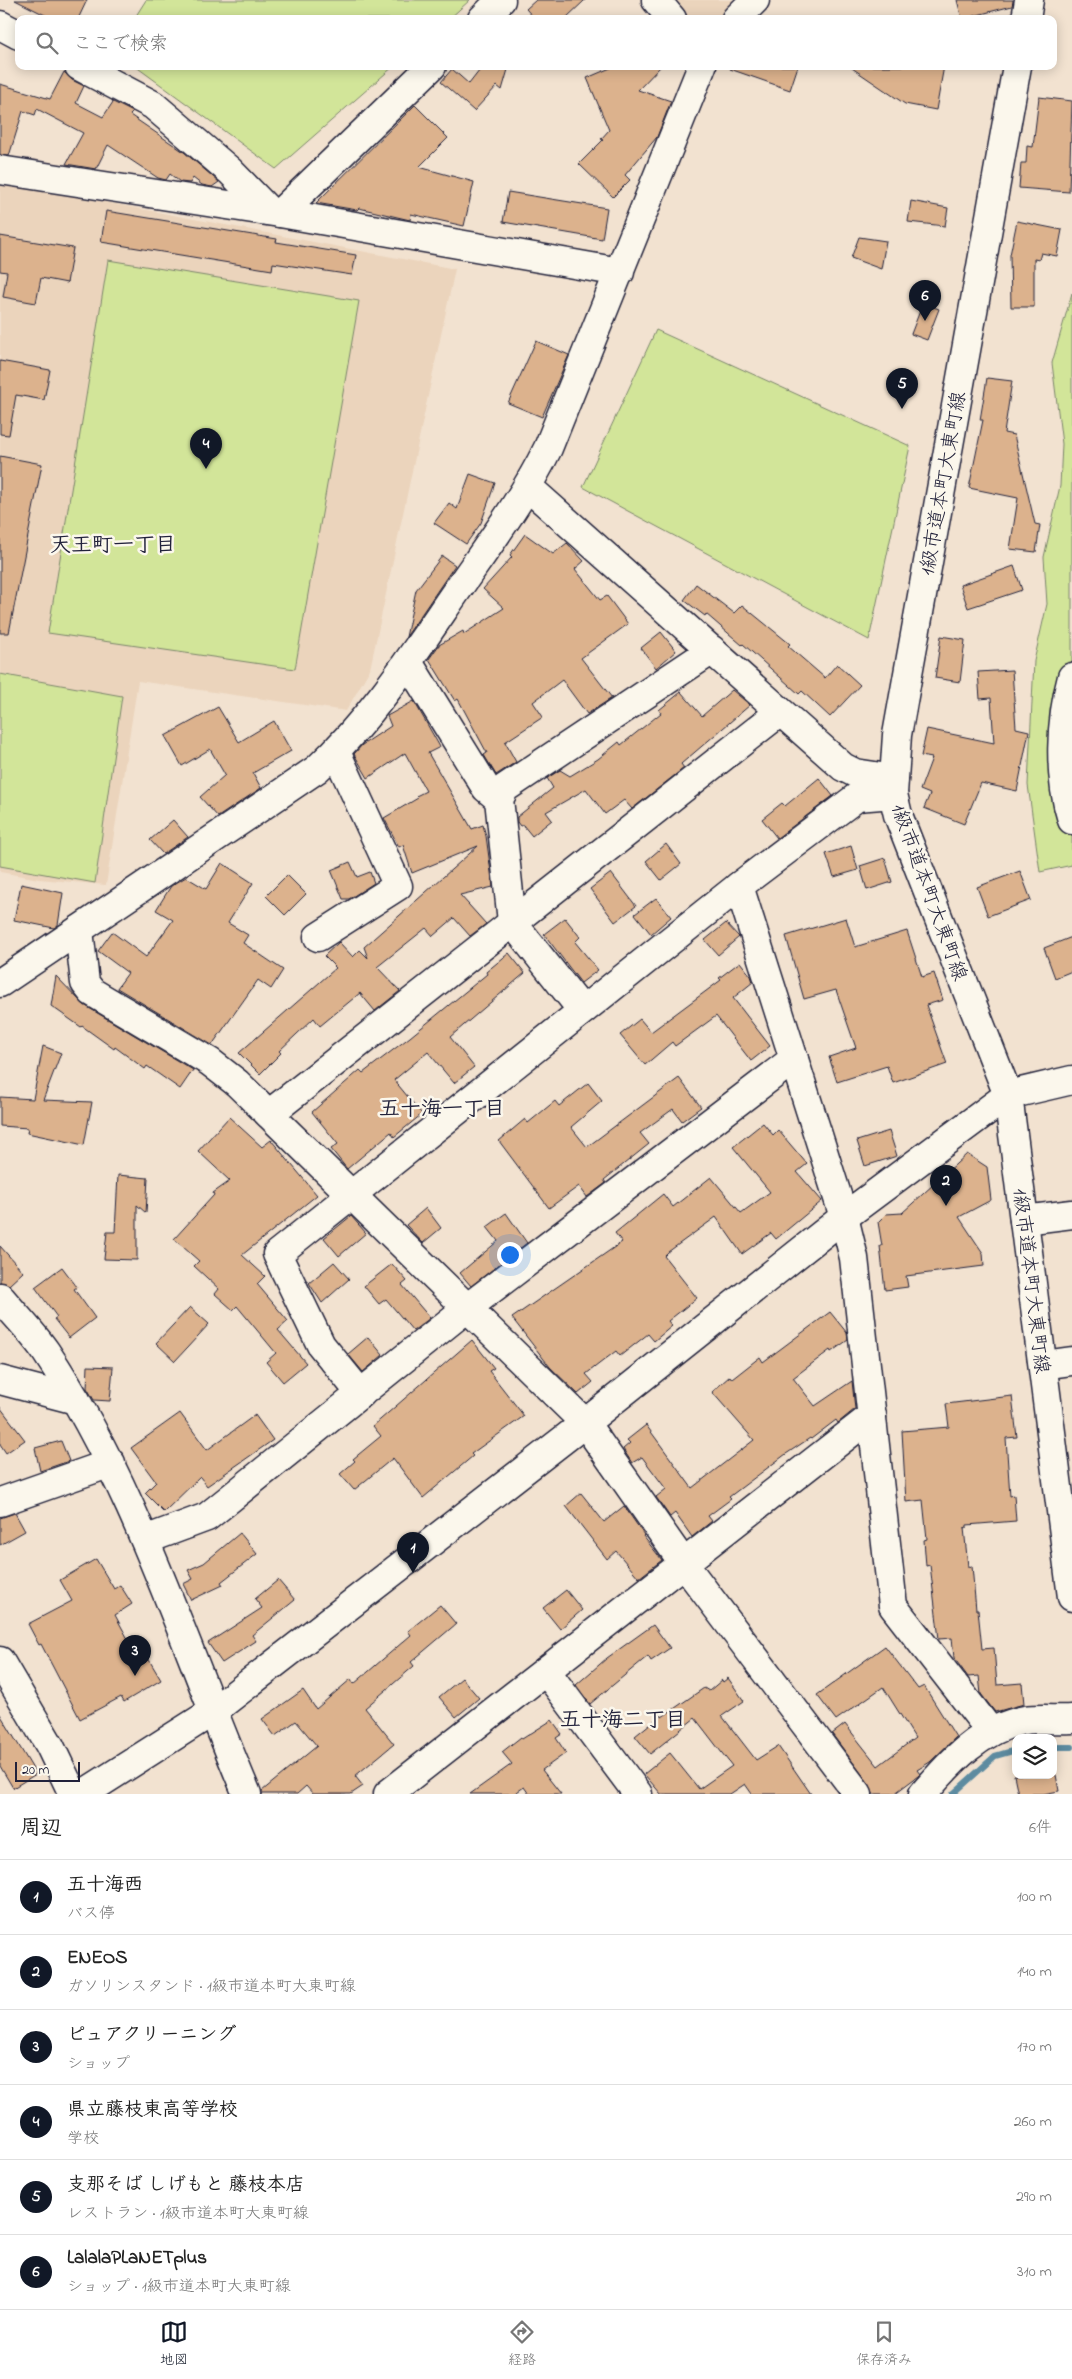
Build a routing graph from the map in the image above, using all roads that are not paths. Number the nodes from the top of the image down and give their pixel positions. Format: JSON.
{"nodes":[{"id":1,"x":501,"y":0,"type":"edge"},
{"id":2,"x":656,"y":0,"type":"edge"},
{"id":3,"x":755,"y":0,"type":"edge"},
{"id":4,"x":1029,"y":0,"type":"edge"},
{"id":5,"x":486,"y":15,"type":"edge"},
{"id":6,"x":669,"y":15,"type":"edge"},
{"id":7,"x":740,"y":15,"type":"edge"},
{"id":8,"x":1027,"y":15,"type":"edge"},
{"id":9,"x":0,"y":25,"type":"edge"},
{"id":10,"x":15,"y":32,"type":"edge"},
{"id":11,"x":87,"y":70,"type":"edge"},
{"id":12,"x":428,"y":70,"type":"edge"},
{"id":13,"x":700,"y":70,"type":"edge"},
{"id":14,"x":1016,"y":70,"type":"edge"},
{"id":15,"x":0,"y":170,"type":"edge"},
{"id":16,"x":274,"y":212,"type":"junction"},
{"id":17,"x":620,"y":272,"type":"junction"},
{"id":18,"x":528,"y":487,"type":"junction"},
{"id":19,"x":712,"y":650,"type":"junction"},
{"id":20,"x":408,"y":662,"type":"junction"},
{"id":21,"x":1072,"y":677,"type":"edge"},
{"id":22,"x":780,"y":712,"type":"junction"},
{"id":23,"x":336,"y":752,"type":"junction"},
{"id":24,"x":894,"y":786,"type":"junction"},
{"id":25,"x":499,"y":799,"type":"junction"},
{"id":26,"x":1072,"y":820,"type":"edge"},
{"id":27,"x":739,"y":886,"type":"junction"},
{"id":28,"x":512,"y":922,"type":"junction"},
{"id":29,"x":79,"y":930,"type":"junction"},
{"id":30,"x":318,"y":937,"type":"dead end"},
{"id":31,"x":0,"y":983,"type":"edge"},
{"id":32,"x":582,"y":1010,"type":"junction"},
{"id":33,"x":794,"y":1058,"type":"junction"},
{"id":34,"x":1072,"y":1080,"type":"edge"},
{"id":35,"x":1008,"y":1095,"type":"junction"},
{"id":36,"x":268,"y":1114,"type":"junction"},
{"id":37,"x":350,"y":1194,"type":"junction"},
{"id":38,"x":1072,"y":1214,"type":"edge"},
{"id":39,"x":844,"y":1217,"type":"junction"},
{"id":40,"x":1024,"y":1220,"type":"junction"},
{"id":41,"x":0,"y":1297,"type":"edge"},
{"id":42,"x":467,"y":1308,"type":"junction"},
{"id":43,"x":1072,"y":1361,"type":"edge"},
{"id":44,"x":1043,"y":1365,"type":"junction"},
{"id":45,"x":0,"y":1380,"type":"edge"},
{"id":46,"x":361,"y":1394,"type":"junction"},
{"id":47,"x":76,"y":1400,"type":"junction"},
{"id":48,"x":872,"y":1416,"type":"junction"},
{"id":49,"x":585,"y":1423,"type":"junction"},
{"id":50,"x":111,"y":1463,"type":"junction"},
{"id":51,"x":0,"y":1502,"type":"edge"},
{"id":52,"x":144,"y":1540,"type":"junction"},
{"id":53,"x":684,"y":1564,"type":"junction"},
{"id":54,"x":1071,"y":1588,"type":"edge"},
{"id":55,"x":0,"y":1661,"type":"edge"},
{"id":56,"x":546,"y":1671,"type":"junction"},
{"id":57,"x":212,"y":1712,"type":"junction"},
{"id":58,"x":1072,"y":1719,"type":"edge"},
{"id":59,"x":992,"y":1732,"type":"junction"},
{"id":60,"x":403,"y":1789,"type":"edge"},
{"id":61,"x":73,"y":1794,"type":"edge"},
{"id":62,"x":83,"y":1794,"type":"edge"},
{"id":63,"x":247,"y":1794,"type":"edge"},
{"id":64,"x":638,"y":1794,"type":"edge"},
{"id":65,"x":858,"y":1794,"type":"edge"},
{"id":66,"x":922,"y":1794,"type":"edge"}],
"edges":[{"from":1,"to":5,"type":"street"},
{"from":2,"to":6,"type":"street"},
{"from":3,"to":7,"type":"street"},
{"from":4,"to":8,"type":"street"},
{"from":9,"to":10,"type":"street"},
{"from":11,"to":16,"type":"street"},
{"from":12,"to":16,"type":"street"},
{"from":13,"to":17,"type":"street"},
{"from":14,"to":24,"type":"street","name":"1級市道本町大東町線"},
{"from":15,"to":16,"type":"street"},
{"from":16,"to":17,"type":"street"},
{"from":17,"to":18,"type":"street"},
{"from":18,"to":19,"type":"street"},
{"from":18,"to":20,"type":"street"},
{"from":19,"to":22,"type":"street"},
{"from":19,"to":25,"type":"street"},
{"from":20,"to":23,"type":"street"},
{"from":20,"to":25,"type":"street"},
{"from":21,"to":26,"type":"street"},
{"from":22,"to":24,"type":"street"},
{"from":22,"to":28,"type":"street"},
{"from":23,"to":29,"type":"street"},
{"from":23,"to":30,"type":"street"},
{"from":24,"to":27,"type":"street"},
{"from":24,"to":35,"type":"street","name":"1級市道本町大東町線"},
{"from":25,"to":28,"type":"street"},
{"from":27,"to":32,"type":"street"},
{"from":27,"to":33,"type":"street"},
{"from":28,"to":32,"type":"street"},
{"from":28,"to":36,"type":"street"},
{"from":29,"to":31,"type":"street"},
{"from":29,"to":36,"type":"street"},
{"from":32,"to":37,"type":"street"},
{"from":33,"to":39,"type":"street"},
{"from":33,"to":42,"type":"street"},
{"from":34,"to":35,"type":"street"},
{"from":35,"to":39,"type":"street"},
{"from":35,"to":40,"type":"street","name":"1級市道本町大東町線"},
{"from":36,"to":37,"type":"street"},
{"from":37,"to":42,"type":"street"},
{"from":37,"to":46,"type":"street"},
{"from":38,"to":40,"type":"street"},
{"from":39,"to":48,"type":"street"},
{"from":39,"to":49,"type":"street"},
{"from":40,"to":44,"type":"street","name":"1級市道本町大東町線"},
{"from":41,"to":47,"type":"street"},
{"from":42,"to":46,"type":"street"},
{"from":42,"to":49,"type":"street"},
{"from":43,"to":44,"type":"street"},
{"from":44,"to":54,"type":"street","name":"1級市道本町大東町線"},
{"from":45,"to":47,"type":"street"},
{"from":46,"to":52,"type":"street"},
{"from":47,"to":50,"type":"street"},
{"from":48,"to":53,"type":"street"},
{"from":48,"to":59,"type":"street"},
{"from":49,"to":53,"type":"street"},
{"from":49,"to":57,"type":"street"},
{"from":50,"to":51,"type":"street"},
{"from":50,"to":52,"type":"street"},
{"from":52,"to":57,"type":"street"},
{"from":53,"to":56,"type":"street"},
{"from":53,"to":65,"type":"street"},
{"from":55,"to":61,"type":"street"},
{"from":56,"to":60,"type":"street"},
{"from":56,"to":64,"type":"street"},
{"from":57,"to":62,"type":"street"},
{"from":57,"to":63,"type":"street"},
{"from":58,"to":59,"type":"street"},
{"from":59,"to":66,"type":"street"}]}
